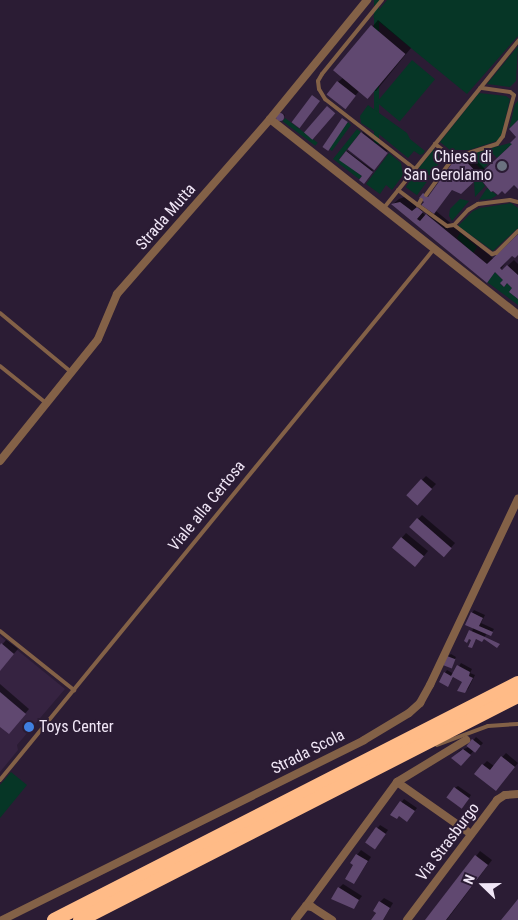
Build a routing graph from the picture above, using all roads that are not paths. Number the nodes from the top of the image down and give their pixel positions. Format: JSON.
{"nodes":[{"id":1,"x":367,"y":0,"type":"edge"},
{"id":2,"x":382,"y":0,"type":"edge"},
{"id":3,"x":518,"y":41,"type":"edge"},
{"id":4,"x":480,"y":88,"type":"junction"},
{"id":5,"x":270,"y":119,"type":"junction"},
{"id":6,"x":435,"y":144,"type":"junction"},
{"id":7,"x":453,"y":158,"type":"junction"},
{"id":8,"x":415,"y":169,"type":"junction"},
{"id":9,"x":398,"y":190,"type":"junction"},
{"id":10,"x":426,"y":195,"type":"dead end"},
{"id":11,"x":422,"y":200,"type":"dead end"},
{"id":12,"x":518,"y":202,"type":"edge"},
{"id":13,"x":418,"y":205,"type":"junction"},
{"id":14,"x":383,"y":209,"type":"junction"},
{"id":15,"x":454,"y":225,"type":"junction"},
{"id":16,"x":518,"y":231,"type":"edge"},
{"id":17,"x":434,"y":249,"type":"junction"},
{"id":18,"x":0,"y":313,"type":"edge"},
{"id":19,"x":518,"y":315,"type":"edge"},
{"id":20,"x":0,"y":366,"type":"edge"},
{"id":21,"x":73,"y":373,"type":"junction"},
{"id":22,"x":47,"y":404,"type":"junction"},
{"id":23,"x":0,"y":461,"type":"edge"},
{"id":24,"x":518,"y":499,"type":"edge"},
{"id":25,"x":0,"y":631,"type":"edge"},
{"id":26,"x":518,"y":681,"type":"edge"},
{"id":27,"x":74,"y":690,"type":"junction"},
{"id":28,"x":518,"y":696,"type":"edge"},
{"id":29,"x":518,"y":724,"type":"edge"},
{"id":30,"x":466,"y":740,"type":"dead end"},
{"id":31,"x":385,"y":764,"type":"junction"},
{"id":32,"x":0,"y":780,"type":"edge"},
{"id":33,"x":397,"y":782,"type":"junction"},
{"id":34,"x":518,"y":794,"type":"edge"},
{"id":35,"x":472,"y":834,"type":"junction"},
{"id":36,"x":309,"y":906,"type":"junction"},
{"id":37,"x":2,"y":920,"type":"edge"},
{"id":38,"x":54,"y":920,"type":"edge"},
{"id":39,"x":80,"y":920,"type":"edge"},
{"id":40,"x":294,"y":920,"type":"edge"},
{"id":41,"x":332,"y":920,"type":"edge"},
{"id":42,"x":407,"y":920,"type":"edge"}],
"edges":[{"from":1,"to":5,"type":"street","name":"Strada Mutta"},
{"from":2,"to":8,"type":"lane"},
{"from":3,"to":4,"type":"lane"},
{"from":4,"to":6,"type":"lane"},
{"from":4,"to":7,"type":"lane"},
{"from":5,"to":14,"type":"street"},
{"from":5,"to":21,"type":"street","name":"Strada Mutta"},
{"from":6,"to":7,"type":"lane"},
{"from":6,"to":8,"type":"lane"},
{"from":7,"to":10,"type":"lane"},
{"from":8,"to":9,"type":"lane"},
{"from":9,"to":13,"type":"lane"},
{"from":9,"to":14,"type":"lane"},
{"from":11,"to":13,"type":"lane"},
{"from":12,"to":15,"type":"lane"},
{"from":13,"to":15,"type":"lane"},
{"from":14,"to":17,"type":"street"},
{"from":15,"to":16,"type":"lane"},
{"from":17,"to":19,"type":"street"},
{"from":17,"to":27,"type":"lane","name":"Viale alla Certosa"},
{"from":18,"to":21,"type":"lane"},
{"from":20,"to":22,"type":"lane"},
{"from":21,"to":22,"type":"street","name":"Strada Mutta"},
{"from":22,"to":23,"type":"street","name":"Strada Mutta"},
{"from":24,"to":37,"type":"street","name":"Strada Scola"},
{"from":25,"to":27,"type":"lane"},
{"from":26,"to":38,"type":"highway"},
{"from":27,"to":32,"type":"lane","name":"Viale alla Certosa"},
{"from":28,"to":31,"type":"highway"},
{"from":29,"to":31,"type":"lane"},
{"from":30,"to":33,"type":"street"},
{"from":31,"to":39,"type":"highway"},
{"from":33,"to":35,"type":"street"},
{"from":33,"to":36,"type":"street"},
{"from":34,"to":35,"type":"street","name":"Via Strasburgo"},
{"from":35,"to":42,"type":"street","name":"Via Strasburgo"},
{"from":36,"to":40,"type":"street"},
{"from":36,"to":41,"type":"street"}]}
